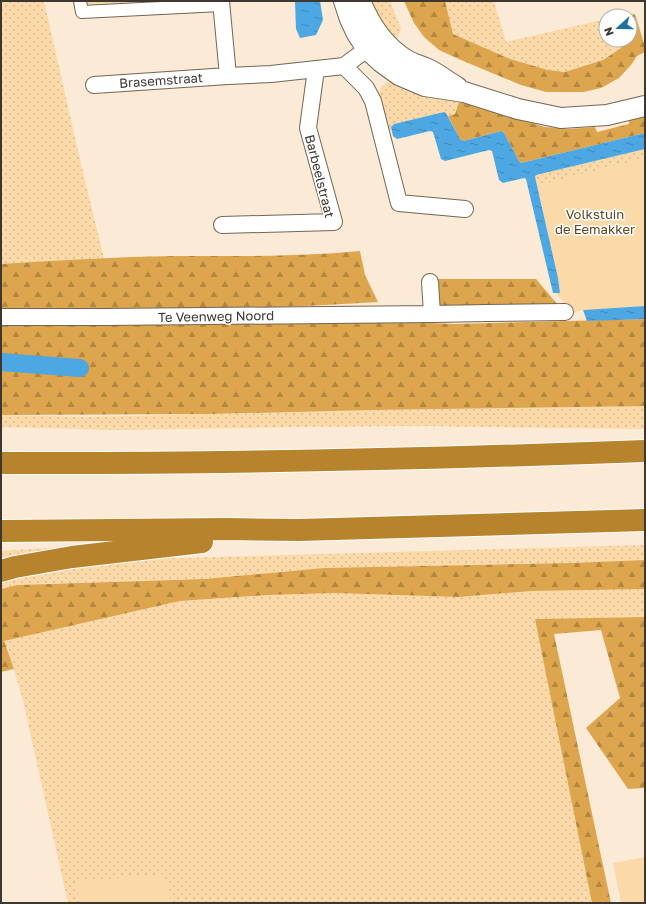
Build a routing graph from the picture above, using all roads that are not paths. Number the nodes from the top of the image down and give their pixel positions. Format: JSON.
{"nodes":[{"id":1,"x":80,"y":1,"type":"edge"},
{"id":2,"x":344,"y":1,"type":"edge"},
{"id":3,"x":360,"y":1,"type":"edge"},
{"id":4,"x":221,"y":3,"type":"edge"},
{"id":5,"x":367,"y":49,"type":"junction"},
{"id":6,"x":344,"y":66,"type":"junction"},
{"id":7,"x":316,"y":69,"type":"junction"},
{"id":8,"x":228,"y":76,"type":"junction"},
{"id":9,"x":94,"y":85,"type":"dead end"},
{"id":10,"x":464,"y":92,"type":"junction"},
{"id":11,"x":645,"y":106,"type":"edge"},
{"id":12,"x":465,"y":209,"type":"dead end"},
{"id":13,"x":222,"y":225,"type":"dead end"},
{"id":14,"x":430,"y":282,"type":"dead end"},
{"id":15,"x":565,"y":312,"type":"dead end"},
{"id":16,"x":432,"y":314,"type":"junction"},
{"id":17,"x":1,"y":317,"type":"edge"},
{"id":18,"x":645,"y":451,"type":"edge"},
{"id":19,"x":1,"y":456,"type":"edge"},
{"id":20,"x":1,"y":463,"type":"edge"},
{"id":21,"x":53,"y":463,"type":"junction"},
{"id":22,"x":645,"y":520,"type":"edge"},
{"id":23,"x":299,"y":530,"type":"junction"},
{"id":24,"x":1,"y":531,"type":"edge"},
{"id":25,"x":1,"y":570,"type":"edge"}],
"edges":[{"from":1,"to":4,"type":"street"},
{"from":2,"to":5,"type":"street"},
{"from":3,"to":10,"type":"street"},
{"from":4,"to":8,"type":"street"},
{"from":5,"to":6,"type":"street"},
{"from":5,"to":10,"type":"street"},
{"from":6,"to":7,"type":"street"},
{"from":6,"to":12,"type":"street"},
{"from":7,"to":8,"type":"street"},
{"from":7,"to":13,"type":"street","name":"Barbeelstraat"},
{"from":8,"to":9,"type":"street","name":"Brasemstraat"},
{"from":10,"to":11,"type":"street"},
{"from":14,"to":16,"type":"street"},
{"from":15,"to":16,"type":"street","name":"Te Veenweg Noord"},
{"from":16,"to":17,"type":"street","name":"Te Veenweg Noord"},
{"from":18,"to":21,"type":"highway"},
{"from":19,"to":21,"type":"highway"},
{"from":20,"to":21,"type":"highway"},
{"from":22,"to":23,"type":"highway"},
{"from":23,"to":24,"type":"highway"},
{"from":23,"to":25,"type":"highway"}]}
